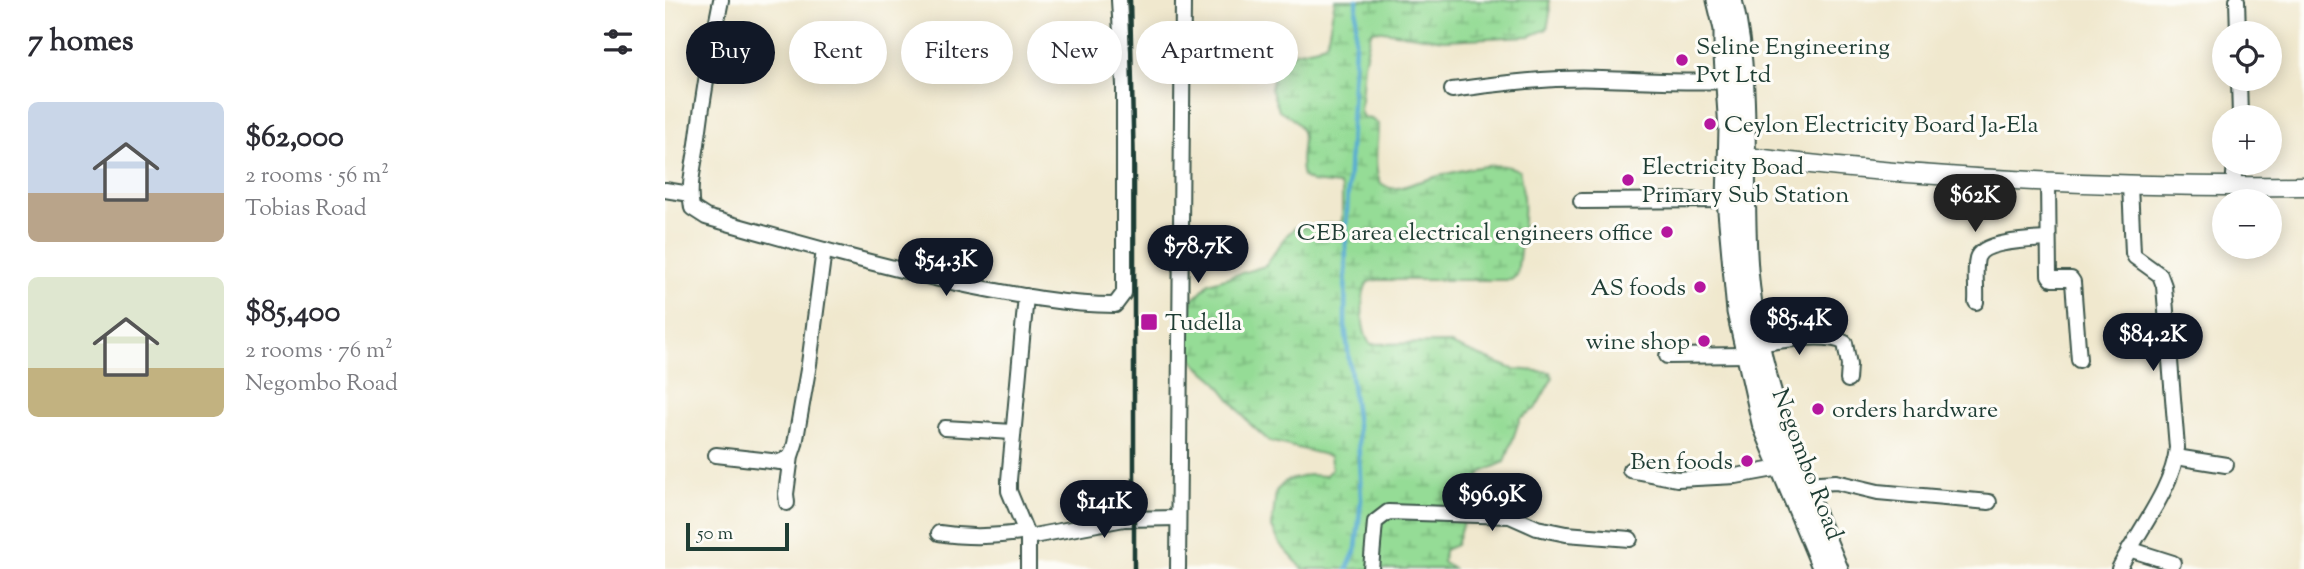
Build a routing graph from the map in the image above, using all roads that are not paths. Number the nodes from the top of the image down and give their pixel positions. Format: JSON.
{"nodes":[{"id":1,"x":721,"y":0,"type":"edge"},
{"id":2,"x":1119,"y":0,"type":"edge"},
{"id":3,"x":1183,"y":0,"type":"edge"},
{"id":4,"x":1717,"y":0,"type":"edge"},
{"id":5,"x":1732,"y":0,"type":"edge"},
{"id":6,"x":2237,"y":0,"type":"edge"},
{"id":7,"x":2238,"y":21,"type":"edge"},
{"id":8,"x":1726,"y":81,"type":"junction"},
{"id":9,"x":1452,"y":90,"type":"dead end"},
{"id":10,"x":1737,"y":156,"type":"junction"},
{"id":11,"x":2234,"y":175,"type":"edge"},
{"id":12,"x":2047,"y":181,"type":"junction"},
{"id":13,"x":2130,"y":185,"type":"junction"},
{"id":14,"x":2304,"y":186,"type":"edge"},
{"id":15,"x":2233,"y":187,"type":"junction"},
{"id":16,"x":665,"y":190,"type":"edge"},
{"id":17,"x":690,"y":194,"type":"junction"},
{"id":18,"x":1727,"y":200,"type":"junction"},
{"id":19,"x":1581,"y":201,"type":"dead end"},
{"id":20,"x":2048,"y":239,"type":"junction"},
{"id":21,"x":824,"y":250,"type":"junction"},
{"id":22,"x":1026,"y":296,"type":"junction"},
{"id":23,"x":1976,"y":302,"type":"dead end"},
{"id":24,"x":1749,"y":349,"type":"junction"},
{"id":25,"x":1667,"y":356,"type":"dead end"},
{"id":26,"x":2079,"y":360,"type":"dead end"},
{"id":27,"x":1848,"y":380,"type":"dead end"},
{"id":28,"x":945,"y":428,"type":"dead end"},
{"id":29,"x":1013,"y":432,"type":"junction"},
{"id":30,"x":716,"y":455,"type":"dead end"},
{"id":31,"x":791,"y":456,"type":"junction"},
{"id":32,"x":2176,"y":457,"type":"junction"},
{"id":33,"x":2226,"y":465,"type":"dead end"},
{"id":34,"x":1780,"y":468,"type":"junction"},
{"id":35,"x":1630,"y":470,"type":"dead end"},
{"id":36,"x":1803,"y":484,"type":"junction"},
{"id":37,"x":1989,"y":502,"type":"dead end"},
{"id":38,"x":787,"y":503,"type":"dead end"},
{"id":39,"x":1178,"y":518,"type":"junction"},
{"id":40,"x":939,"y":533,"type":"dead end"},
{"id":41,"x":1027,"y":534,"type":"junction"},
{"id":42,"x":1630,"y":539,"type":"dead end"},
{"id":43,"x":2129,"y":549,"type":"junction"},
{"id":44,"x":2173,"y":563,"type":"dead end"},
{"id":45,"x":1028,"y":569,"type":"edge"},
{"id":46,"x":1178,"y":569,"type":"edge"},
{"id":47,"x":1371,"y":569,"type":"edge"},
{"id":48,"x":1823,"y":569,"type":"edge"},
{"id":49,"x":1838,"y":569,"type":"edge"},
{"id":50,"x":2119,"y":569,"type":"edge"}],
"edges":[{"from":1,"to":17,"type":"street"},
{"from":2,"to":22,"type":"street"},
{"from":3,"to":39,"type":"street"},
{"from":4,"to":8,"type":"highway","name":"Negombo Road"},
{"from":5,"to":10,"type":"highway","name":"Negombo Road"},
{"from":6,"to":7,"type":"street"},
{"from":8,"to":9,"type":"street"},
{"from":8,"to":10,"type":"highway","name":"Negombo Road"},
{"from":10,"to":12,"type":"main road"},
{"from":10,"to":18,"type":"highway","name":"Negombo Road"},
{"from":10,"to":24,"type":"highway","name":"Negombo Road"},
{"from":11,"to":15,"type":"street"},
{"from":12,"to":13,"type":"main road"},
{"from":12,"to":20,"type":"street"},
{"from":13,"to":15,"type":"main road"},
{"from":13,"to":32,"type":"street"},
{"from":14,"to":15,"type":"main road"},
{"from":16,"to":17,"type":"street"},
{"from":17,"to":21,"type":"street"},
{"from":18,"to":19,"type":"street"},
{"from":18,"to":24,"type":"highway","name":"Negombo Road"},
{"from":20,"to":23,"type":"street"},
{"from":20,"to":26,"type":"street"},
{"from":21,"to":22,"type":"street"},
{"from":21,"to":31,"type":"street"},
{"from":22,"to":29,"type":"street"},
{"from":24,"to":25,"type":"street"},
{"from":24,"to":27,"type":"street"},
{"from":24,"to":34,"type":"highway","name":"Negombo Road"},
{"from":24,"to":36,"type":"highway","name":"Negombo Road"},
{"from":28,"to":29,"type":"street"},
{"from":29,"to":41,"type":"street"},
{"from":30,"to":31,"type":"street"},
{"from":31,"to":38,"type":"street"},
{"from":32,"to":33,"type":"street"},
{"from":32,"to":43,"type":"street"},
{"from":34,"to":35,"type":"street"},
{"from":34,"to":48,"type":"highway","name":"Negombo Road"},
{"from":36,"to":37,"type":"street"},
{"from":36,"to":49,"type":"highway","name":"Negombo Road"},
{"from":39,"to":41,"type":"street"},
{"from":39,"to":46,"type":"street"},
{"from":40,"to":41,"type":"street"},
{"from":41,"to":45,"type":"street"},
{"from":42,"to":47,"type":"street"},
{"from":43,"to":44,"type":"street"},
{"from":43,"to":50,"type":"street"}]}
